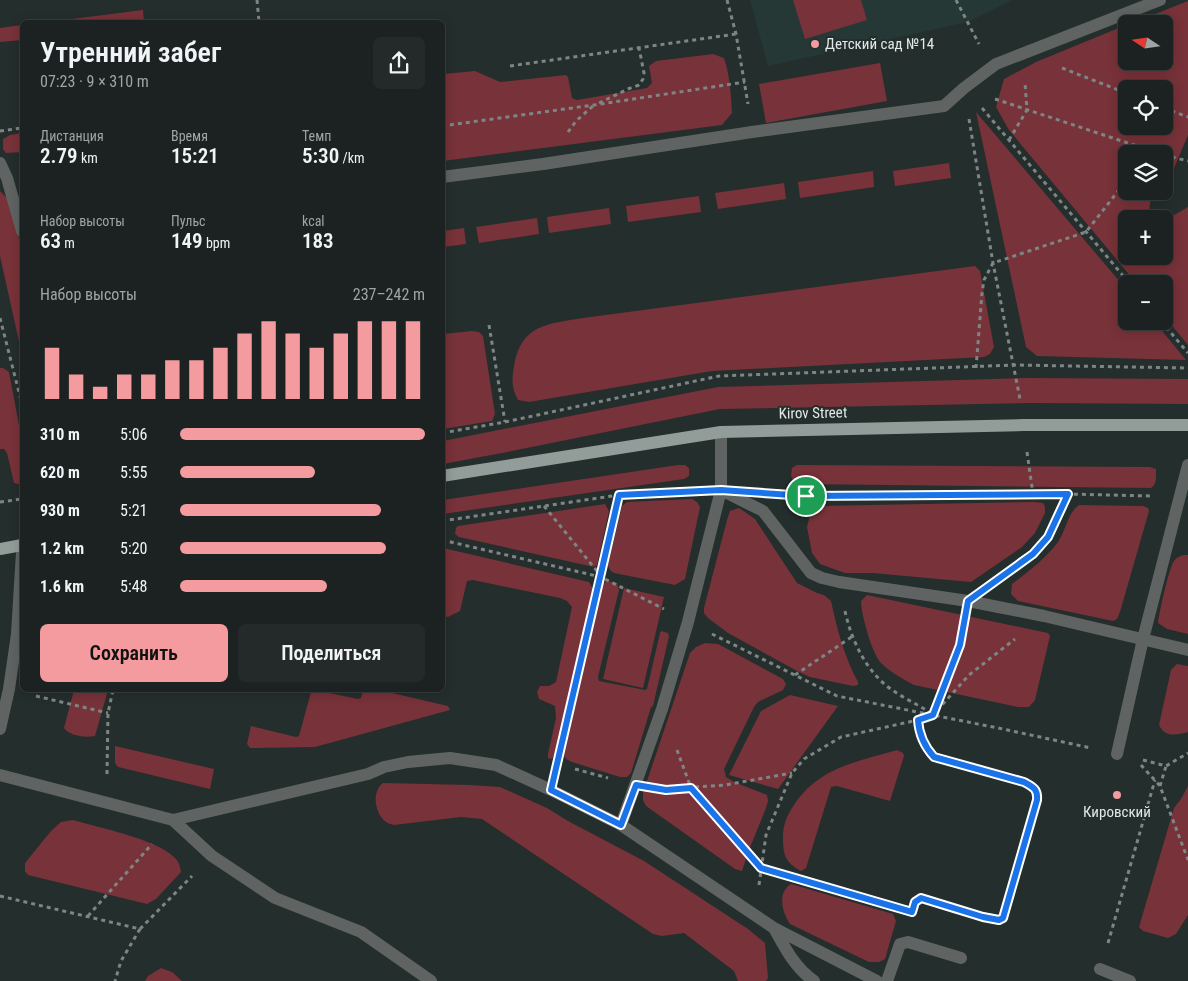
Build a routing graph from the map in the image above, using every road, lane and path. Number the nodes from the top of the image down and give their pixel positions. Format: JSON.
{"nodes":[{"id":1,"x":257,"y":0,"type":"edge"},
{"id":2,"x":726,"y":0,"type":"edge"},
{"id":3,"x":956,"y":0,"type":"edge"},
{"id":4,"x":1160,"y":0,"type":"edge"},
{"id":5,"x":259,"y":20,"type":"edge"},
{"id":6,"x":736,"y":34,"type":"junction"},
{"id":7,"x":639,"y":48,"type":"junction"},
{"id":8,"x":982,"y":50,"type":"dead end"},
{"id":9,"x":1023,"y":53,"type":"junction"},
{"id":10,"x":510,"y":66,"type":"dead end"},
{"id":11,"x":964,"y":88,"type":"junction"},
{"id":12,"x":1118,"y":90,"type":"edge"},
{"id":13,"x":594,"y":105,"type":"junction"},
{"id":14,"x":1026,"y":110,"type":"junction"},
{"id":15,"x":1173,"y":111,"type":"edge"},
{"id":16,"x":1188,"y":117,"type":"edge"},
{"id":17,"x":445,"y":126,"type":"edge"},
{"id":18,"x":20,"y":128,"type":"edge"},
{"id":19,"x":0,"y":131,"type":"edge"},
{"id":20,"x":1010,"y":140,"type":"junction"},
{"id":21,"x":1128,"y":145,"type":"edge"},
{"id":22,"x":1173,"y":157,"type":"edge"},
{"id":23,"x":1188,"y":161,"type":"edge"},
{"id":24,"x":0,"y":163,"type":"edge"},
{"id":25,"x":543,"y":164,"type":"junction"},
{"id":26,"x":445,"y":177,"type":"edge"},
{"id":27,"x":3,"y":178,"type":"edge"},
{"id":28,"x":1118,"y":191,"type":"edge"},
{"id":29,"x":20,"y":225,"type":"edge"},
{"id":30,"x":1086,"y":232,"type":"junction"},
{"id":31,"x":993,"y":263,"type":"junction"},
{"id":32,"x":1122,"y":275,"type":"edge"},
{"id":33,"x":0,"y":318,"type":"edge"},
{"id":34,"x":488,"y":325,"type":"dead end"},
{"id":35,"x":1169,"y":330,"type":"edge"},
{"id":36,"x":1188,"y":353,"type":"edge"},
{"id":37,"x":1015,"y":366,"type":"junction"},
{"id":38,"x":976,"y":368,"type":"junction"},
{"id":39,"x":1188,"y":368,"type":"edge"},
{"id":40,"x":20,"y":396,"type":"edge"},
{"id":41,"x":505,"y":422,"type":"junction"},
{"id":42,"x":1188,"y":424,"type":"edge"},
{"id":43,"x":445,"y":432,"type":"edge"},
{"id":44,"x":721,"y":432,"type":"junction"},
{"id":45,"x":1188,"y":465,"type":"edge"},
{"id":46,"x":445,"y":476,"type":"edge"},
{"id":47,"x":721,"y":490,"type":"junction"},
{"id":48,"x":778,"y":494,"type":"dead end"},
{"id":49,"x":1068,"y":494,"type":"junction"},
{"id":50,"x":619,"y":495,"type":"junction"},
{"id":51,"x":1179,"y":497,"type":"junction"},
{"id":52,"x":20,"y":500,"type":"edge"},
{"id":53,"x":0,"y":502,"type":"edge"},
{"id":54,"x":544,"y":506,"type":"junction"},
{"id":55,"x":445,"y":521,"type":"edge"},
{"id":56,"x":445,"y":541,"type":"edge"},
{"id":57,"x":20,"y":545,"type":"edge"},
{"id":58,"x":0,"y":549,"type":"edge"},
{"id":59,"x":601,"y":576,"type":"junction"},
{"id":60,"x":839,"y":582,"type":"junction"},
{"id":61,"x":20,"y":585,"type":"edge"},
{"id":62,"x":968,"y":601,"type":"junction"},
{"id":63,"x":1044,"y":616,"type":"junction"},
{"id":64,"x":688,"y":622,"type":"junction"},
{"id":65,"x":852,"y":636,"type":"junction"},
{"id":66,"x":1143,"y":639,"type":"junction"},
{"id":67,"x":1188,"y":650,"type":"edge"},
{"id":68,"x":794,"y":676,"type":"junction"},
{"id":69,"x":9,"y":689,"type":"junction"},
{"id":70,"x":20,"y":692,"type":"edge"},
{"id":71,"x":21,"y":692,"type":"edge"},
{"id":72,"x":113,"y":692,"type":"edge"},
{"id":73,"x":662,"y":709,"type":"junction"},
{"id":74,"x":108,"y":713,"type":"junction"},
{"id":75,"x":933,"y":715,"type":"junction"},
{"id":76,"x":918,"y":720,"type":"junction"},
{"id":77,"x":0,"y":728,"type":"edge"},
{"id":78,"x":1188,"y":753,"type":"edge"},
{"id":79,"x":1117,"y":754,"type":"junction"},
{"id":80,"x":1133,"y":758,"type":"junction"},
{"id":81,"x":558,"y":764,"type":"junction"},
{"id":82,"x":1166,"y":766,"type":"junction"},
{"id":83,"x":792,"y":774,"type":"junction"},
{"id":84,"x":0,"y":775,"type":"edge"},
{"id":85,"x":1155,"y":780,"type":"junction"},
{"id":86,"x":636,"y":785,"type":"junction"},
{"id":87,"x":1160,"y":786,"type":"junction"},
{"id":88,"x":691,"y":788,"type":"junction"},
{"id":89,"x":551,"y":790,"type":"junction"},
{"id":90,"x":106,"y":804,"type":"junction"},
{"id":91,"x":173,"y":820,"type":"junction"},
{"id":92,"x":621,"y":825,"type":"junction"},
{"id":93,"x":212,"y":856,"type":"junction"},
{"id":94,"x":1188,"y":860,"type":"edge"},
{"id":95,"x":761,"y":868,"type":"junction"},
{"id":96,"x":0,"y":896,"type":"edge"},
{"id":97,"x":912,"y":912,"type":"junction"},
{"id":98,"x":88,"y":916,"type":"junction"},
{"id":99,"x":774,"y":928,"type":"junction"},
{"id":100,"x":140,"y":929,"type":"junction"},
{"id":101,"x":902,"y":943,"type":"junction"},
{"id":102,"x":961,"y":958,"type":"dead end"},
{"id":103,"x":1100,"y":969,"type":"joint"},
{"id":104,"x":115,"y":981,"type":"edge"},
{"id":105,"x":432,"y":981,"type":"edge"},
{"id":106,"x":814,"y":981,"type":"edge"},
{"id":107,"x":877,"y":981,"type":"edge"},
{"id":108,"x":887,"y":981,"type":"edge"},
{"id":109,"x":1130,"y":981,"type":"edge"}],
"edges":[{"from":1,"to":5,"type":"path"},
{"from":2,"to":6,"type":"path"},
{"from":3,"to":8,"type":"path"},
{"from":4,"to":9,"type":"street"},
{"from":6,"to":7,"type":"path"},
{"from":6,"to":13,"type":"path"},
{"from":7,"to":10,"type":"path"},
{"from":7,"to":13,"type":"path"},
{"from":9,"to":11,"type":"street"},
{"from":9,"to":12,"type":"path"},
{"from":9,"to":14,"type":"path"},
{"from":11,"to":14,"type":"path"},
{"from":11,"to":20,"type":"path"},
{"from":11,"to":25,"type":"street"},
{"from":11,"to":31,"type":"path"},
{"from":13,"to":17,"type":"path"},
{"from":13,"to":25,"type":"path"},
{"from":14,"to":20,"type":"path"},
{"from":14,"to":21,"type":"path"},
{"from":15,"to":16,"type":"path"},
{"from":18,"to":19,"type":"path"},
{"from":20,"to":30,"type":"path"},
{"from":22,"to":23,"type":"path"},
{"from":24,"to":27,"type":"street"},
{"from":25,"to":26,"type":"street"},
{"from":27,"to":29,"type":"street"},
{"from":28,"to":30,"type":"path"},
{"from":30,"to":31,"type":"path"},
{"from":30,"to":32,"type":"path"},
{"from":31,"to":37,"type":"path"},
{"from":31,"to":38,"type":"path"},
{"from":33,"to":40,"type":"path"},
{"from":34,"to":41,"type":"path"},
{"from":35,"to":36,"type":"path"},
{"from":37,"to":38,"type":"path"},
{"from":37,"to":39,"type":"path"},
{"from":38,"to":41,"type":"path"},
{"from":41,"to":43,"type":"path"},
{"from":42,"to":44,"type":"main road","name":"Kirov Street"},
{"from":44,"to":46,"type":"main road","name":"Kirov Street"},
{"from":44,"to":47,"type":"street"},
{"from":45,"to":51,"type":"street"},
{"from":47,"to":50,"type":"path"},
{"from":47,"to":60,"type":"street"},
{"from":47,"to":64,"type":"street"},
{"from":48,"to":49,"type":"path"},
{"from":49,"to":51,"type":"path"},
{"from":49,"to":62,"type":"path"},
{"from":50,"to":54,"type":"path"},
{"from":50,"to":59,"type":"path"},
{"from":51,"to":66,"type":"street"},
{"from":52,"to":53,"type":"path"},
{"from":54,"to":55,"type":"path"},
{"from":54,"to":59,"type":"path"},
{"from":56,"to":59,"type":"path"},
{"from":57,"to":58,"type":"main road"},
{"from":59,"to":64,"type":"path"},
{"from":59,"to":81,"type":"path"},
{"from":60,"to":62,"type":"street"},
{"from":60,"to":65,"type":"path"},
{"from":61,"to":69,"type":"street"},
{"from":62,"to":63,"type":"street"},
{"from":62,"to":75,"type":"path"},
{"from":63,"to":66,"type":"street"},
{"from":63,"to":75,"type":"path"},
{"from":64,"to":68,"type":"path"},
{"from":64,"to":73,"type":"street"},
{"from":65,"to":68,"type":"path"},
{"from":65,"to":75,"type":"path"},
{"from":66,"to":67,"type":"street"},
{"from":66,"to":79,"type":"street"},
{"from":68,"to":75,"type":"path"},
{"from":69,"to":70,"type":"path"},
{"from":69,"to":77,"type":"street"},
{"from":71,"to":74,"type":"path"},
{"from":72,"to":74,"type":"path"},
{"from":73,"to":86,"type":"street"},
{"from":73,"to":88,"type":"path"},
{"from":74,"to":90,"type":"path"},
{"from":75,"to":76,"type":"path"},
{"from":75,"to":79,"type":"path"},
{"from":76,"to":83,"type":"path"},
{"from":76,"to":97,"type":"path"},
{"from":78,"to":82,"type":"path"},
{"from":79,"to":80,"type":"path"},
{"from":80,"to":82,"type":"path"},
{"from":80,"to":85,"type":"path"},
{"from":81,"to":86,"type":"path"},
{"from":81,"to":89,"type":"path"},
{"from":82,"to":87,"type":"path"},
{"from":83,"to":88,"type":"path"},
{"from":83,"to":95,"type":"path"},
{"from":84,"to":90,"type":"street"},
{"from":85,"to":87,"type":"path"},
{"from":85,"to":103,"type":"path"},
{"from":86,"to":88,"type":"path"},
{"from":86,"to":92,"type":"street"},
{"from":87,"to":94,"type":"path"},
{"from":88,"to":95,"type":"path"},
{"from":89,"to":91,"type":"street"},
{"from":89,"to":92,"type":"street"},
{"from":90,"to":91,"type":"street"},
{"from":91,"to":93,"type":"street"},
{"from":91,"to":98,"type":"path"},
{"from":92,"to":99,"type":"street"},
{"from":93,"to":100,"type":"path"},
{"from":93,"to":105,"type":"street"},
{"from":95,"to":97,"type":"path"},
{"from":95,"to":99,"type":"path"},
{"from":96,"to":98,"type":"path"},
{"from":97,"to":101,"type":"path"},
{"from":98,"to":100,"type":"path"},
{"from":99,"to":106,"type":"street"},
{"from":99,"to":107,"type":"street"},
{"from":100,"to":104,"type":"path"},
{"from":101,"to":102,"type":"street"},
{"from":101,"to":108,"type":"street"},
{"from":103,"to":109,"type":"street"}]}
